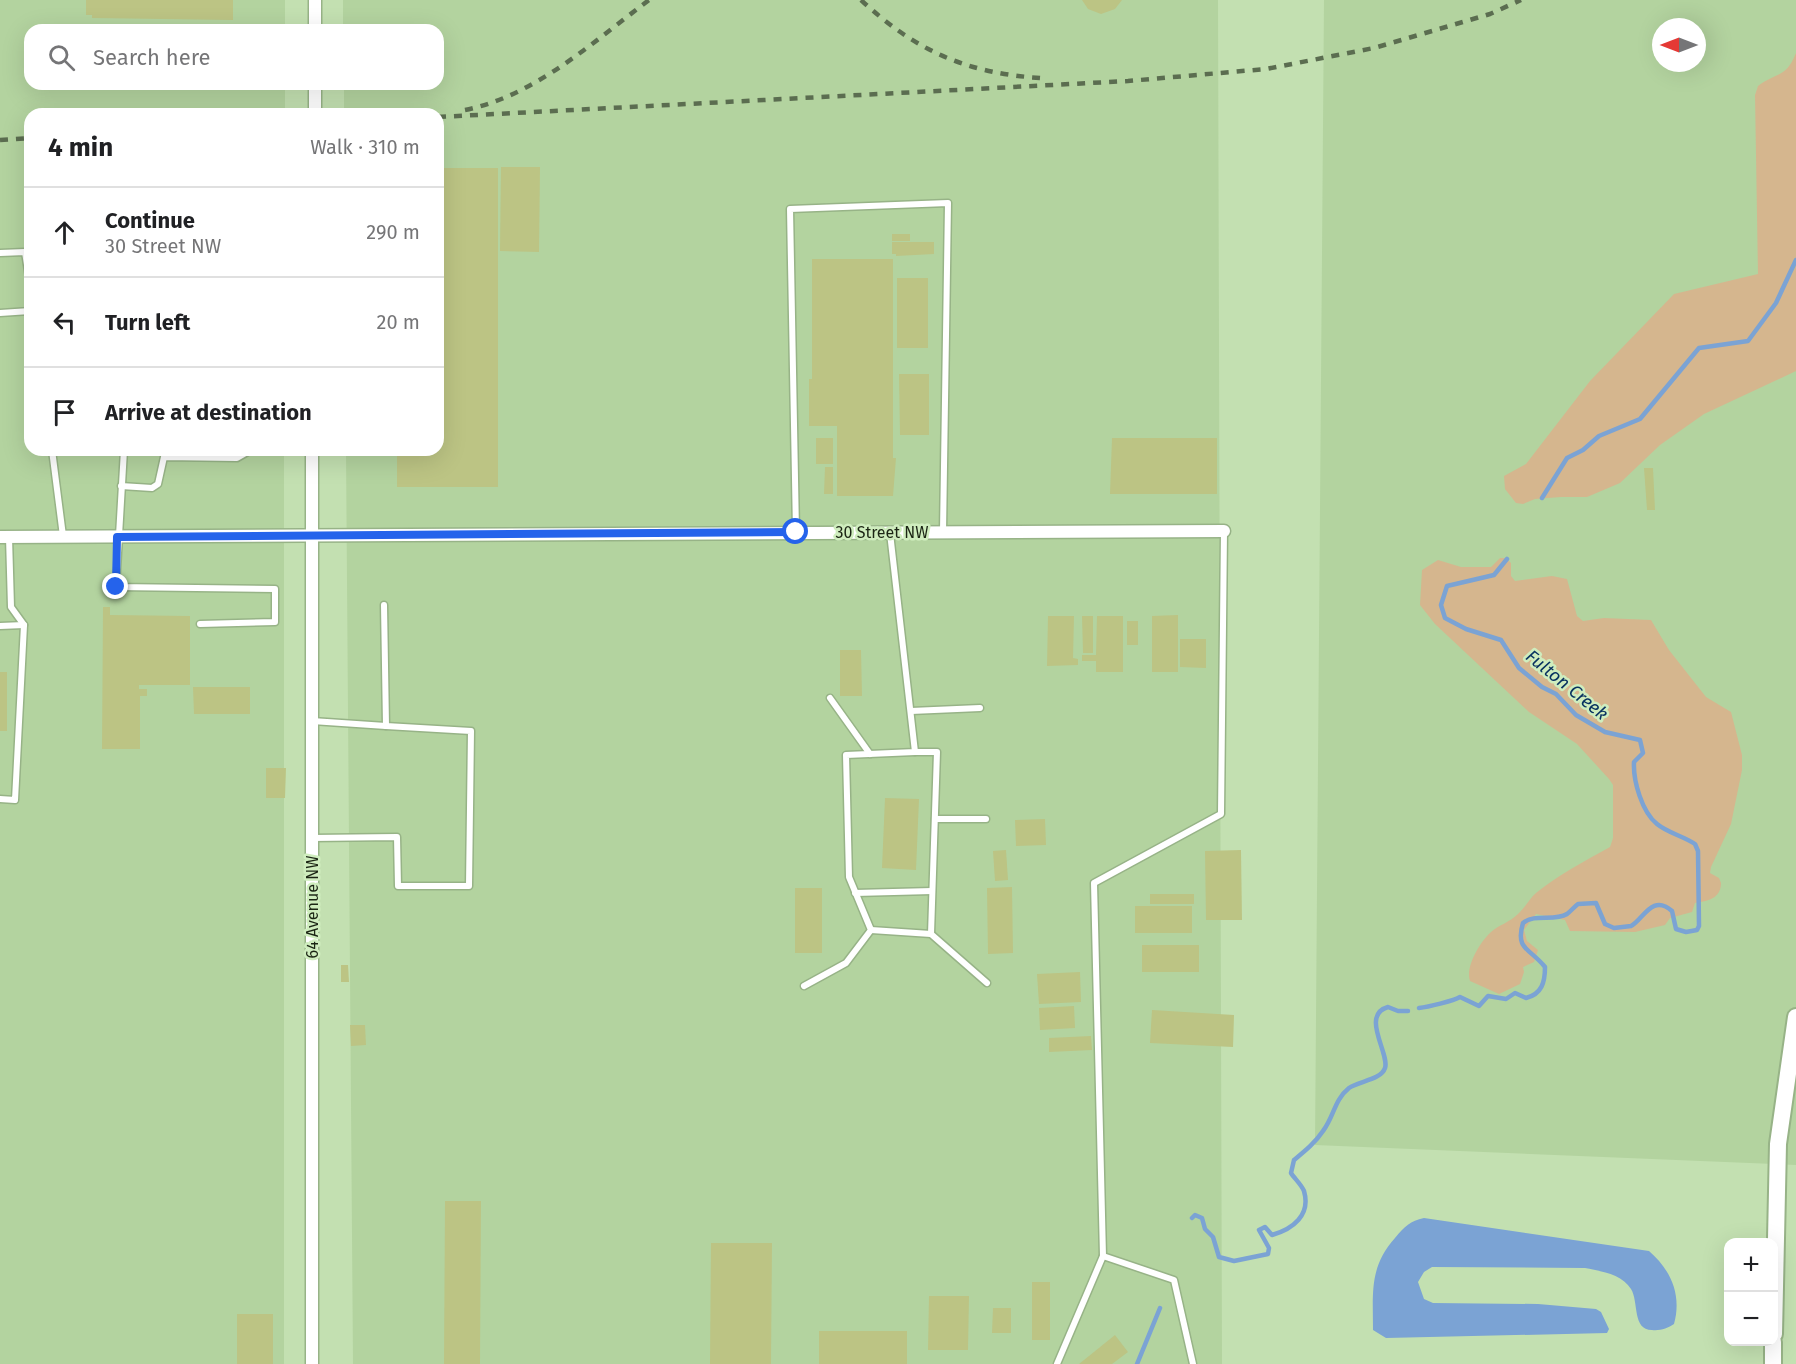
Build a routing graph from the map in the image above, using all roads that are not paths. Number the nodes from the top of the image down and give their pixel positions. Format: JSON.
{"nodes":[{"id":1,"x":315,"y":0,"type":"edge"},
{"id":2,"x":315,"y":24,"type":"edge"},
{"id":3,"x":315,"y":90,"type":"edge"},
{"id":4,"x":315,"y":108,"type":"edge"},
{"id":5,"x":24,"y":252,"type":"edge"},
{"id":6,"x":0,"y":253,"type":"edge"},
{"id":7,"x":24,"y":311,"type":"edge"},
{"id":8,"x":0,"y":313,"type":"edge"},
{"id":9,"x":53,"y":456,"type":"edge"},
{"id":10,"x":124,"y":456,"type":"edge"},
{"id":11,"x":163,"y":456,"type":"edge"},
{"id":12,"x":200,"y":456,"type":"edge"},
{"id":13,"x":240,"y":456,"type":"edge"},
{"id":14,"x":312,"y":456,"type":"edge"},
{"id":15,"x":122,"y":486,"type":"junction"},
{"id":16,"x":1224,"y":531,"type":"joint"},
{"id":17,"x":796,"y":532,"type":"junction"},
{"id":18,"x":890,"y":532,"type":"junction"},
{"id":19,"x":943,"y":532,"type":"junction"},
{"id":20,"x":312,"y":535,"type":"junction"},
{"id":21,"x":5,"y":536,"type":"edge"},
{"id":22,"x":63,"y":536,"type":"junction"},
{"id":23,"x":117,"y":537,"type":"junction"},
{"id":24,"x":384,"y":605,"type":"dead end"},
{"id":25,"x":200,"y":624,"type":"dead end"},
{"id":26,"x":24,"y":625,"type":"junction"},
{"id":27,"x":0,"y":626,"type":"edge"},
{"id":28,"x":830,"y":698,"type":"dead end"},
{"id":29,"x":981,"y":708,"type":"dead end"},
{"id":30,"x":910,"y":711,"type":"junction"},
{"id":31,"x":312,"y":721,"type":"junction"},
{"id":32,"x":386,"y":726,"type":"junction"},
{"id":33,"x":915,"y":752,"type":"junction"},
{"id":34,"x":870,"y":754,"type":"junction"},
{"id":35,"x":0,"y":799,"type":"edge"},
{"id":36,"x":935,"y":819,"type":"junction"},
{"id":37,"x":986,"y":819,"type":"dead end"},
{"id":38,"x":312,"y":838,"type":"junction"},
{"id":39,"x":932,"y":891,"type":"junction"},
{"id":40,"x":855,"y":893,"type":"junction"},
{"id":41,"x":871,"y":930,"type":"junction"},
{"id":42,"x":931,"y":934,"type":"junction"},
{"id":43,"x":987,"y":983,"type":"dead end"},
{"id":44,"x":804,"y":986,"type":"dead end"},
{"id":45,"x":1796,"y":1017,"type":"edge"},
{"id":46,"x":1103,"y":1256,"type":"junction"},
{"id":47,"x":1774,"y":1292,"type":"edge"},
{"id":48,"x":1773,"y":1346,"type":"edge"},
{"id":49,"x":312,"y":1364,"type":"edge"},
{"id":50,"x":1057,"y":1364,"type":"edge"},
{"id":51,"x":1193,"y":1364,"type":"edge"},
{"id":52,"x":1773,"y":1364,"type":"edge"}],
"edges":[{"from":1,"to":2,"type":"street"},
{"from":3,"to":4,"type":"street"},
{"from":5,"to":6,"type":"lane"},
{"from":7,"to":8,"type":"lane"},
{"from":9,"to":22,"type":"lane"},
{"from":10,"to":15,"type":"lane"},
{"from":11,"to":15,"type":"lane"},
{"from":12,"to":13,"type":"lane"},
{"from":14,"to":20,"type":"street","name":"64 Avenue NW"},
{"from":15,"to":23,"type":"lane"},
{"from":16,"to":19,"type":"street","name":"30 Street NW"},
{"from":16,"to":46,"type":"lane"},
{"from":17,"to":18,"type":"street","name":"30 Street NW"},
{"from":17,"to":19,"type":"lane"},
{"from":17,"to":20,"type":"street","name":"30 Street NW"},
{"from":18,"to":19,"type":"street","name":"30 Street NW"},
{"from":18,"to":30,"type":"lane"},
{"from":20,"to":23,"type":"street","name":"30 Street NW"},
{"from":20,"to":31,"type":"street","name":"64 Avenue NW"},
{"from":21,"to":22,"type":"street","name":"30 Street NW"},
{"from":21,"to":26,"type":"lane"},
{"from":22,"to":23,"type":"street","name":"30 Street NW"},
{"from":23,"to":25,"type":"lane"},
{"from":24,"to":32,"type":"lane"},
{"from":26,"to":27,"type":"lane"},
{"from":26,"to":35,"type":"lane"},
{"from":28,"to":34,"type":"lane"},
{"from":29,"to":30,"type":"lane"},
{"from":30,"to":33,"type":"lane"},
{"from":31,"to":32,"type":"lane"},
{"from":31,"to":38,"type":"street","name":"64 Avenue NW"},
{"from":32,"to":38,"type":"lane"},
{"from":33,"to":34,"type":"lane"},
{"from":33,"to":36,"type":"lane"},
{"from":34,"to":40,"type":"lane"},
{"from":36,"to":37,"type":"lane"},
{"from":36,"to":39,"type":"lane"},
{"from":38,"to":49,"type":"street","name":"64 Avenue NW"},
{"from":39,"to":40,"type":"lane"},
{"from":39,"to":42,"type":"lane"},
{"from":40,"to":41,"type":"lane"},
{"from":41,"to":42,"type":"lane"},
{"from":41,"to":44,"type":"lane"},
{"from":42,"to":43,"type":"lane"},
{"from":45,"to":47,"type":"street"},
{"from":46,"to":50,"type":"lane"},
{"from":46,"to":51,"type":"lane"},
{"from":48,"to":52,"type":"street"}]}
